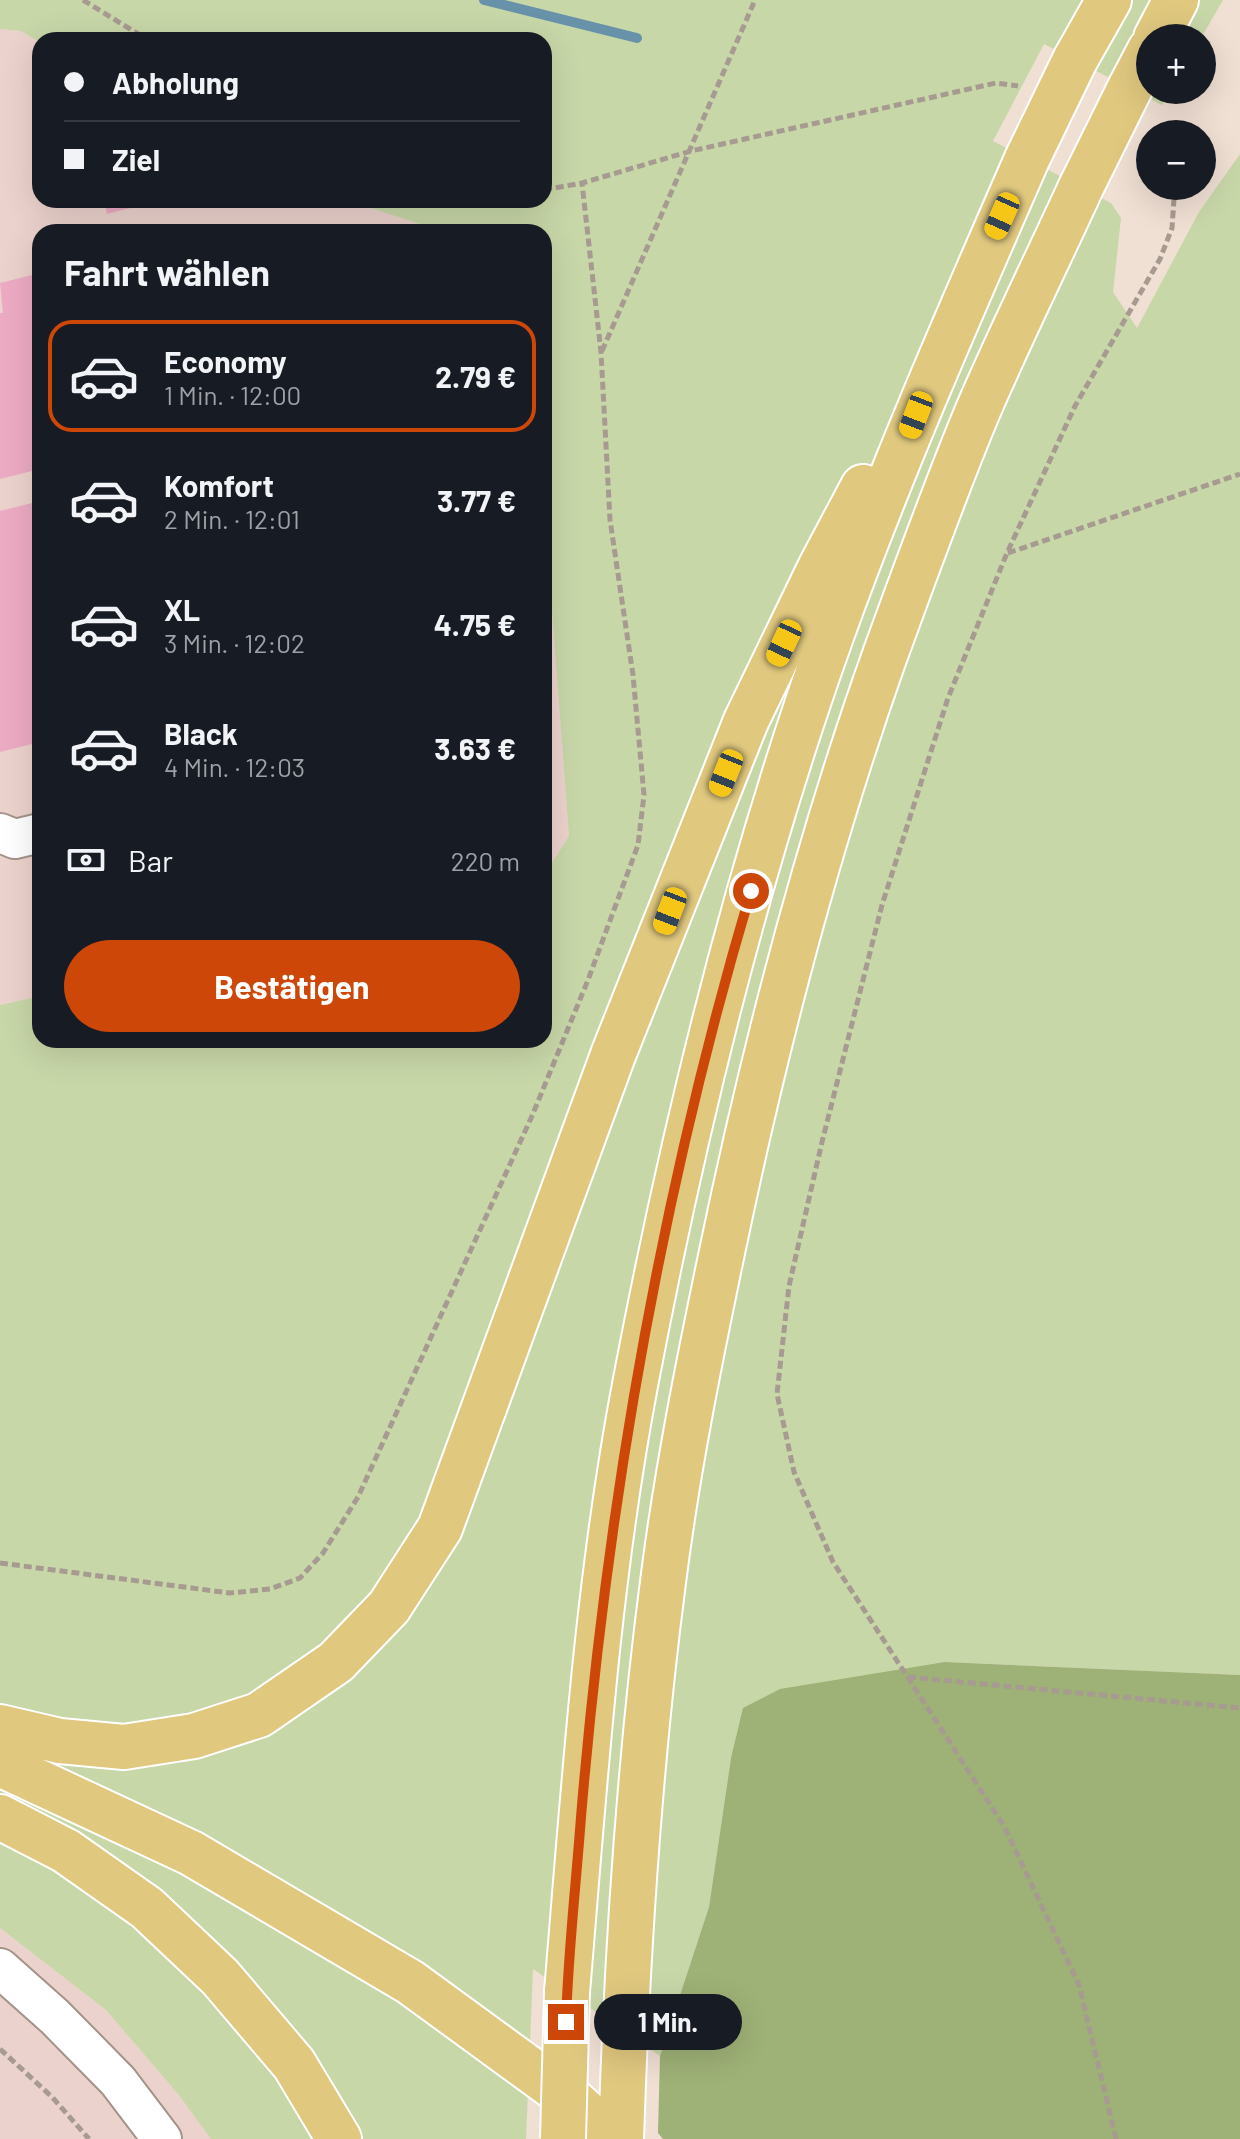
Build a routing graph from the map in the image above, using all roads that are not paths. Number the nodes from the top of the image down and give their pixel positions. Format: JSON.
{"nodes":[{"id":1,"x":1109,"y":0,"type":"edge"},
{"id":2,"x":1176,"y":0,"type":"edge"},
{"id":3,"x":1163,"y":24,"type":"edge"},
{"id":4,"x":1136,"y":77,"type":"edge"},
{"id":5,"x":926,"y":387,"type":"junction"},
{"id":6,"x":0,"y":833,"type":"edge"},
{"id":7,"x":32,"y":835,"type":"edge"},
{"id":8,"x":0,"y":1727,"type":"edge"},
{"id":9,"x":0,"y":1764,"type":"edge"},
{"id":10,"x":0,"y":1793,"type":"edge"},
{"id":11,"x":0,"y":1817,"type":"edge"},
{"id":12,"x":0,"y":1968,"type":"edge"},
{"id":13,"x":162,"y":2139,"type":"edge"},
{"id":14,"x":339,"y":2139,"type":"edge"},
{"id":15,"x":563,"y":2139,"type":"edge"},
{"id":16,"x":576,"y":2139,"type":"edge"},
{"id":17,"x":615,"y":2139,"type":"edge"},
{"id":18,"x":621,"y":2139,"type":"edge"}],
"edges":[{"from":1,"to":5,"type":"highway","bridge":true},
{"from":2,"to":3,"type":"highway"},
{"from":4,"to":18,"type":"highway","bridge":true},
{"from":5,"to":8,"type":"highway"},
{"from":5,"to":15,"type":"highway","bridge":true},
{"from":6,"to":7,"type":"street"},
{"from":9,"to":17,"type":"highway"},
{"from":10,"to":16,"type":"highway"},
{"from":11,"to":14,"type":"highway"},
{"from":12,"to":13,"type":"street"}]}
